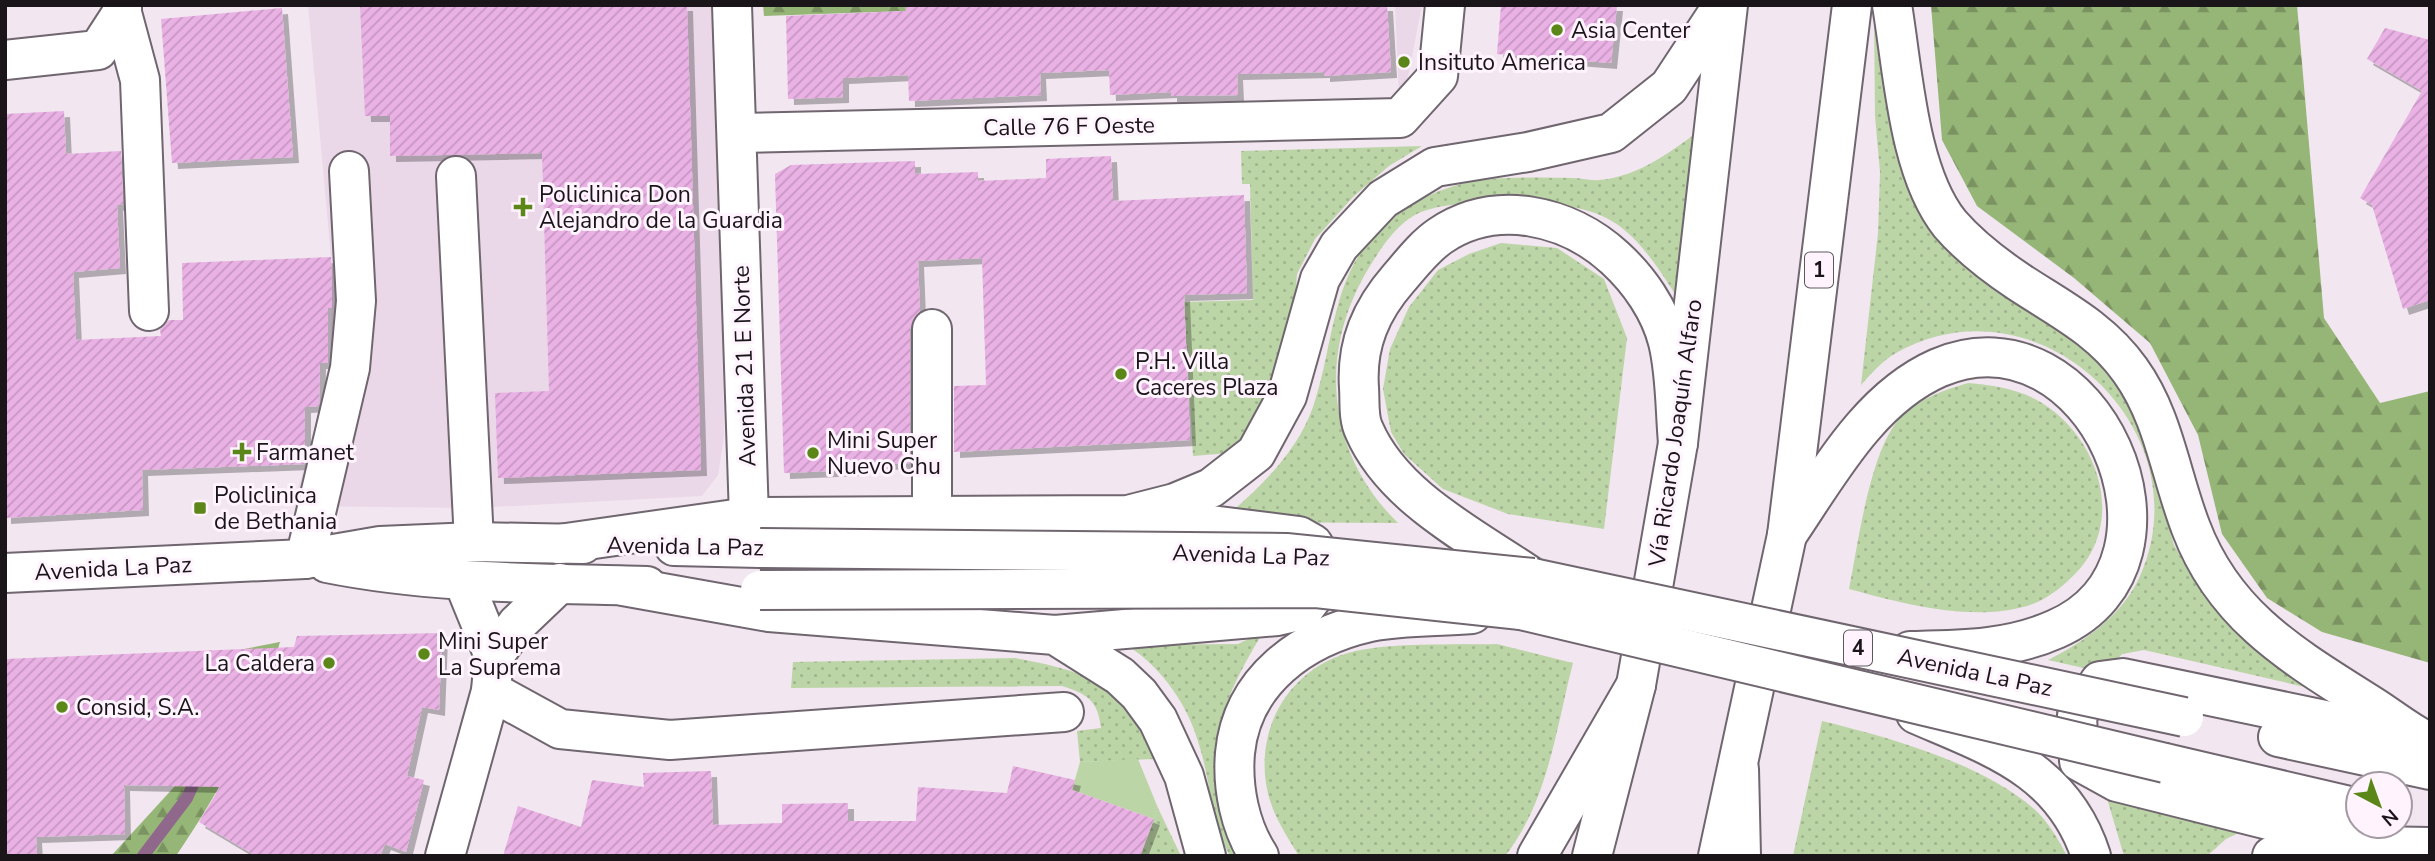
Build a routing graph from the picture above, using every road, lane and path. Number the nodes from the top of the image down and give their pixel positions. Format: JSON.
{"nodes":[{"id":1,"x":732,"y":5,"type":"edge"},
{"id":2,"x":1445,"y":5,"type":"edge"},
{"id":3,"x":1723,"y":5,"type":"edge"},
{"id":4,"x":1728,"y":5,"type":"edge"},
{"id":5,"x":1852,"y":5,"type":"edge"},
{"id":6,"x":1892,"y":5,"type":"edge"},
{"id":7,"x":122,"y":9,"type":"edge"},
{"id":8,"x":5,"y":60,"type":"edge"},
{"id":9,"x":737,"y":133,"type":"junction"},
{"id":10,"x":349,"y":171,"type":"dead end"},
{"id":11,"x":456,"y":176,"type":"dead end"},
{"id":12,"x":149,"y":311,"type":"dead end"},
{"id":13,"x":932,"y":329,"type":"dead end"},
{"id":14,"x":1678,"y":443,"type":"junction"},
{"id":15,"x":932,"y":514,"type":"junction"},
{"id":16,"x":1128,"y":515,"type":"junction"},
{"id":17,"x":754,"y":532,"type":"junction"},
{"id":18,"x":1787,"y":535,"type":"junction"},
{"id":19,"x":474,"y":542,"type":"junction"},
{"id":20,"x":304,"y":559,"type":"junction"},
{"id":21,"x":5,"y":573,"type":"edge"},
{"id":22,"x":463,"y":580,"type":"junction"},
{"id":23,"x":559,"y":583,"type":"junction"},
{"id":24,"x":622,"y":586,"type":"junction"},
{"id":25,"x":1527,"y":594,"type":"junction"},
{"id":26,"x":1055,"y":635,"type":"junction"},
{"id":27,"x":1880,"y":652,"type":"junction"},
{"id":28,"x":492,"y":673,"type":"junction"},
{"id":29,"x":1636,"y":685,"type":"junction"},
{"id":30,"x":1866,"y":692,"type":"junction"},
{"id":31,"x":1064,"y":712,"type":"dead end"},
{"id":32,"x":2428,"y":751,"type":"edge"},
{"id":33,"x":1739,"y":769,"type":"junction"},
{"id":34,"x":2344,"y":805,"type":"edge"},
{"id":35,"x":2372,"y":846,"type":"junction"},
{"id":36,"x":2430,"y":849,"type":"edge"},
{"id":37,"x":445,"y":856,"type":"edge"},
{"id":38,"x":1206,"y":856,"type":"edge"},
{"id":39,"x":1259,"y":856,"type":"edge"},
{"id":40,"x":1537,"y":856,"type":"edge"},
{"id":41,"x":1592,"y":856,"type":"edge"},
{"id":42,"x":1718,"y":856,"type":"edge"},
{"id":43,"x":1741,"y":856,"type":"edge"},
{"id":44,"x":2091,"y":856,"type":"edge"},
{"id":45,"x":2272,"y":856,"type":"edge"},
{"id":46,"x":2423,"y":856,"type":"edge"}],
"edges":[{"from":1,"to":9,"type":"main road","name":"Avenida 21 E Norte"},
{"from":2,"to":9,"type":"main road","name":"Calle 76 F Oeste"},
{"from":3,"to":16,"type":"main road"},
{"from":4,"to":14,"type":"main road","name":"Vía Ricardo Joaquín Alfaro"},
{"from":5,"to":18,"type":"main road","number":"1"},
{"from":6,"to":32,"type":"main road"},
{"from":7,"to":8,"type":"main road"},
{"from":7,"to":12,"type":"main road"},
{"from":9,"to":17,"type":"main road","name":"Avenida 21 E Norte"},
{"from":10,"to":20,"type":"main road"},
{"from":11,"to":19,"type":"main road"},
{"from":13,"to":15,"type":"main road"},
{"from":14,"to":25,"type":"main road"},
{"from":14,"to":29,"type":"main road","name":"Vía Ricardo Joaquín Alfaro"},
{"from":15,"to":16,"type":"main road"},
{"from":15,"to":17,"type":"main road"},
{"from":16,"to":26,"type":"main road"},
{"from":17,"to":19,"type":"main road","name":"Avenida La Paz","number":"4"},
{"from":17,"to":25,"type":"main road","name":"Avenida La Paz","number":"4","bridge":true},
{"from":18,"to":27,"type":"main road","bridge":true},
{"from":18,"to":33,"type":"main road","number":"1"},
{"from":19,"to":20,"type":"main road","name":"Avenida La Paz","number":"4"},
{"from":20,"to":21,"type":"main road","name":"Avenida La Paz","number":"4"},
{"from":20,"to":22,"type":"main road","name":"Avenida La Paz","number":"4"},
{"from":22,"to":23,"type":"main road","name":"Avenida La Paz","number":"4"},
{"from":22,"to":28,"type":"main road"},
{"from":23,"to":24,"type":"main road","name":"Avenida La Paz","number":"4"},
{"from":23,"to":28,"type":"main road"},
{"from":24,"to":25,"type":"main road","name":"Avenida La Paz","number":"4","bridge":true},
{"from":24,"to":26,"type":"main road"},
{"from":25,"to":27,"type":"main road","name":"Avenida La Paz","number":"4","bridge":true},
{"from":25,"to":30,"type":"main road","name":"Avenida La Paz","number":"4","bridge":true},
{"from":25,"to":39,"type":"main road","bridge":true},
{"from":26,"to":38,"type":"main road"},
{"from":27,"to":32,"type":"main road","name":"Avenida La Paz","number":"4","bridge":true},
{"from":28,"to":31,"type":"main road"},
{"from":28,"to":37,"type":"main road"},
{"from":29,"to":40,"type":"main road"},
{"from":29,"to":41,"type":"main road","name":"Vía Ricardo Joaquín Alfaro"},
{"from":30,"to":34,"type":"main road","name":"Avenida La Paz","number":"4","bridge":true},
{"from":30,"to":44,"type":"main road","bridge":true},
{"from":32,"to":35,"type":"main road"},
{"from":33,"to":42,"type":"main road","number":"1"},
{"from":33,"to":43,"type":"main road"},
{"from":35,"to":36,"type":"main road"},
{"from":35,"to":45,"type":"main road"},
{"from":36,"to":46,"type":"main road"}]}
